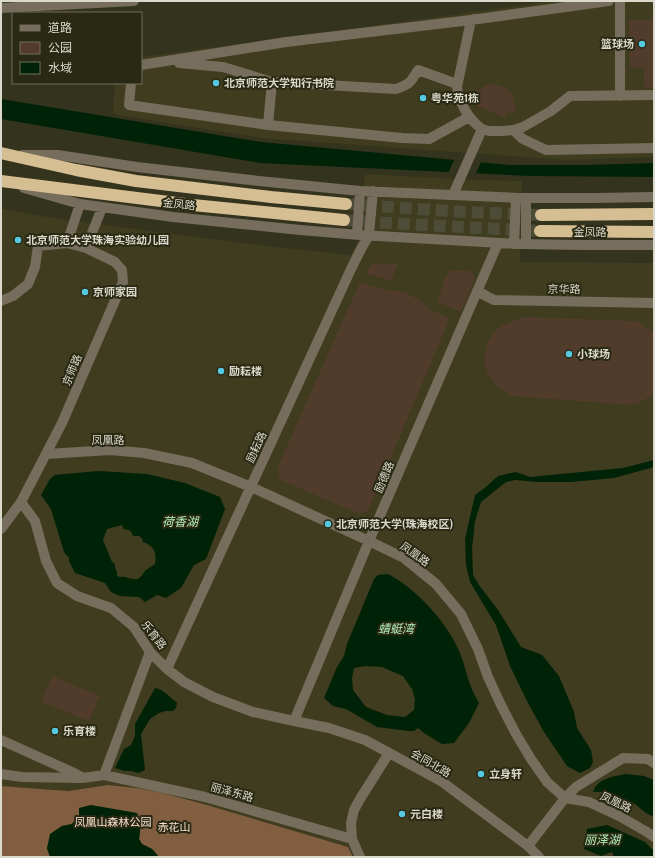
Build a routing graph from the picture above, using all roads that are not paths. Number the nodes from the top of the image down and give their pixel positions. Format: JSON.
{"nodes":[{"id":1,"x":134,"y":1,"type":"edge"},
{"id":2,"x":608,"y":1,"type":"edge"},
{"id":3,"x":620,"y":1,"type":"edge"},
{"id":4,"x":1,"y":8,"type":"edge"},
{"id":5,"x":471,"y":20,"type":"junction"},
{"id":6,"x":163,"y":62,"type":"junction"},
{"id":7,"x":142,"y":65,"type":"edge"},
{"id":8,"x":272,"y":82,"type":"junction"},
{"id":9,"x":131,"y":84,"type":"edge"},
{"id":10,"x":457,"y":84,"type":"junction"},
{"id":11,"x":654,"y":95,"type":"edge"},
{"id":12,"x":620,"y":96,"type":"junction"},
{"id":13,"x":469,"y":117,"type":"junction"},
{"id":14,"x":268,"y":125,"type":"junction"},
{"id":15,"x":482,"y":128,"type":"junction"},
{"id":16,"x":513,"y":130,"type":"junction"},
{"id":17,"x":654,"y":148,"type":"edge"},
{"id":18,"x":6,"y":154,"type":"edge"},
{"id":19,"x":1,"y":181,"type":"edge"},
{"id":20,"x":360,"y":191,"type":"junction"},
{"id":21,"x":373,"y":191,"type":"junction"},
{"id":22,"x":453,"y":195,"type":"junction"},
{"id":23,"x":654,"y":197,"type":"edge"},
{"id":24,"x":516,"y":198,"type":"junction"},
{"id":25,"x":526,"y":198,"type":"junction"},
{"id":26,"x":80,"y":204,"type":"junction"},
{"id":27,"x":346,"y":204,"type":"tunnel mouth"},
{"id":28,"x":102,"y":208,"type":"junction"},
{"id":29,"x":654,"y":214,"type":"edge"},
{"id":30,"x":541,"y":215,"type":"tunnel mouth"},
{"id":31,"x":344,"y":220,"type":"tunnel mouth"},
{"id":32,"x":540,"y":231,"type":"tunnel mouth"},
{"id":33,"x":654,"y":232,"type":"edge"},
{"id":34,"x":357,"y":234,"type":"junction"},
{"id":35,"x":369,"y":235,"type":"junction"},
{"id":36,"x":67,"y":243,"type":"junction"},
{"id":37,"x":498,"y":243,"type":"junction"},
{"id":38,"x":514,"y":244,"type":"junction"},
{"id":39,"x":526,"y":244,"type":"junction"},
{"id":40,"x":654,"y":245,"type":"edge"},
{"id":41,"x":86,"y":248,"type":"junction"},
{"id":42,"x":477,"y":291,"type":"junction"},
{"id":43,"x":1,"y":301,"type":"edge"},
{"id":44,"x":654,"y":303,"type":"edge"},
{"id":45,"x":47,"y":454,"type":"junction"},
{"id":46,"x":251,"y":487,"type":"junction"},
{"id":47,"x":20,"y":502,"type":"junction"},
{"id":48,"x":1,"y":529,"type":"edge"},
{"id":49,"x":369,"y":540,"type":"junction"},
{"id":50,"x":150,"y":652,"type":"junction"},
{"id":51,"x":167,"y":670,"type":"junction"},
{"id":52,"x":294,"y":721,"type":"junction"},
{"id":53,"x":1,"y":740,"type":"edge"},
{"id":54,"x":389,"y":753,"type":"junction"},
{"id":55,"x":654,"y":763,"type":"edge"},
{"id":56,"x":1,"y":774,"type":"edge"},
{"id":57,"x":104,"y":775,"type":"junction"},
{"id":58,"x":83,"y":778,"type":"junction"},
{"id":59,"x":565,"y":798,"type":"junction"},
{"id":60,"x":654,"y":837,"type":"edge"},
{"id":61,"x":352,"y":839,"type":"junction"},
{"id":62,"x":528,"y":846,"type":"junction"},
{"id":63,"x":360,"y":857,"type":"edge"},
{"id":64,"x":539,"y":857,"type":"edge"}],
"edges":[{"from":1,"to":4,"type":"street"},
{"from":2,"to":5,"type":"street"},
{"from":3,"to":12,"type":"street"},
{"from":5,"to":6,"type":"street"},
{"from":5,"to":10,"type":"street"},
{"from":6,"to":7,"type":"street"},
{"from":6,"to":8,"type":"street"},
{"from":8,"to":10,"type":"street"},
{"from":8,"to":14,"type":"street"},
{"from":9,"to":14,"type":"street"},
{"from":10,"to":13,"type":"street"},
{"from":11,"to":12,"type":"street"},
{"from":12,"to":16,"type":"street"},
{"from":13,"to":14,"type":"street"},
{"from":13,"to":15,"type":"street"},
{"from":15,"to":16,"type":"street"},
{"from":15,"to":22,"type":"street"},
{"from":16,"to":17,"type":"street"},
{"from":18,"to":20,"type":"street","name":"金凤路"},
{"from":18,"to":27,"type":"highway","name":"金凤路"},
{"from":19,"to":26,"type":"street","name":"金凤路"},
{"from":19,"to":31,"type":"highway","name":"金凤路"},
{"from":20,"to":21,"type":"street","name":"金凤路"},
{"from":20,"to":34,"type":"street"},
{"from":21,"to":22,"type":"street","name":"金凤路"},
{"from":21,"to":35,"type":"street"},
{"from":22,"to":24,"type":"street","name":"金凤路"},
{"from":23,"to":25,"type":"street"},
{"from":24,"to":25,"type":"street","name":"金凤路"},
{"from":24,"to":38,"type":"street"},
{"from":25,"to":39,"type":"street"},
{"from":26,"to":28,"type":"street","name":"金凤路"},
{"from":26,"to":36,"type":"street"},
{"from":28,"to":34,"type":"street","name":"金凤路"},
{"from":28,"to":41,"type":"street"},
{"from":29,"to":30,"type":"highway","name":"金凤路"},
{"from":32,"to":33,"type":"highway","name":"金凤路"},
{"from":34,"to":35,"type":"street","name":"金凤路"},
{"from":35,"to":37,"type":"street","name":"金凤路"},
{"from":35,"to":46,"type":"street","name":"励耘路"},
{"from":36,"to":41,"type":"street","name":"京师路"},
{"from":36,"to":43,"type":"street"},
{"from":37,"to":38,"type":"street","name":"金凤路"},
{"from":37,"to":42,"type":"street","name":"励德路"},
{"from":38,"to":39,"type":"street","name":"金凤路"},
{"from":39,"to":40,"type":"street","name":"金凤路"},
{"from":41,"to":45,"type":"street","name":"京师路"},
{"from":42,"to":44,"type":"street","name":"京华路"},
{"from":42,"to":49,"type":"street","name":"励德路"},
{"from":45,"to":46,"type":"street","name":"凤凰路"},
{"from":45,"to":47,"type":"street","name":"京师路"},
{"from":46,"to":49,"type":"street","name":"凤凰路"},
{"from":46,"to":51,"type":"street","name":"励耘路"},
{"from":47,"to":48,"type":"street","name":"京师路"},
{"from":47,"to":50,"type":"street","name":"乐育路"},
{"from":49,"to":52,"type":"street","name":"励德路"},
{"from":49,"to":59,"type":"street","name":"凤凰路"},
{"from":50,"to":51,"type":"street","name":"乐育路"},
{"from":50,"to":57,"type":"street"},
{"from":51,"to":52,"type":"street","name":"乐育路"},
{"from":52,"to":54,"type":"street","name":"会同北路"},
{"from":53,"to":58,"type":"street"},
{"from":54,"to":61,"type":"street"},
{"from":54,"to":62,"type":"street","name":"会同北路"},
{"from":55,"to":59,"type":"street"},
{"from":56,"to":58,"type":"street"},
{"from":57,"to":58,"type":"street"},
{"from":57,"to":61,"type":"street","name":"丽泽东路"},
{"from":59,"to":60,"type":"street","name":"凤凰路"},
{"from":59,"to":62,"type":"street"},
{"from":61,"to":63,"type":"street"},
{"from":62,"to":64,"type":"street","name":"会同北路"}]}
